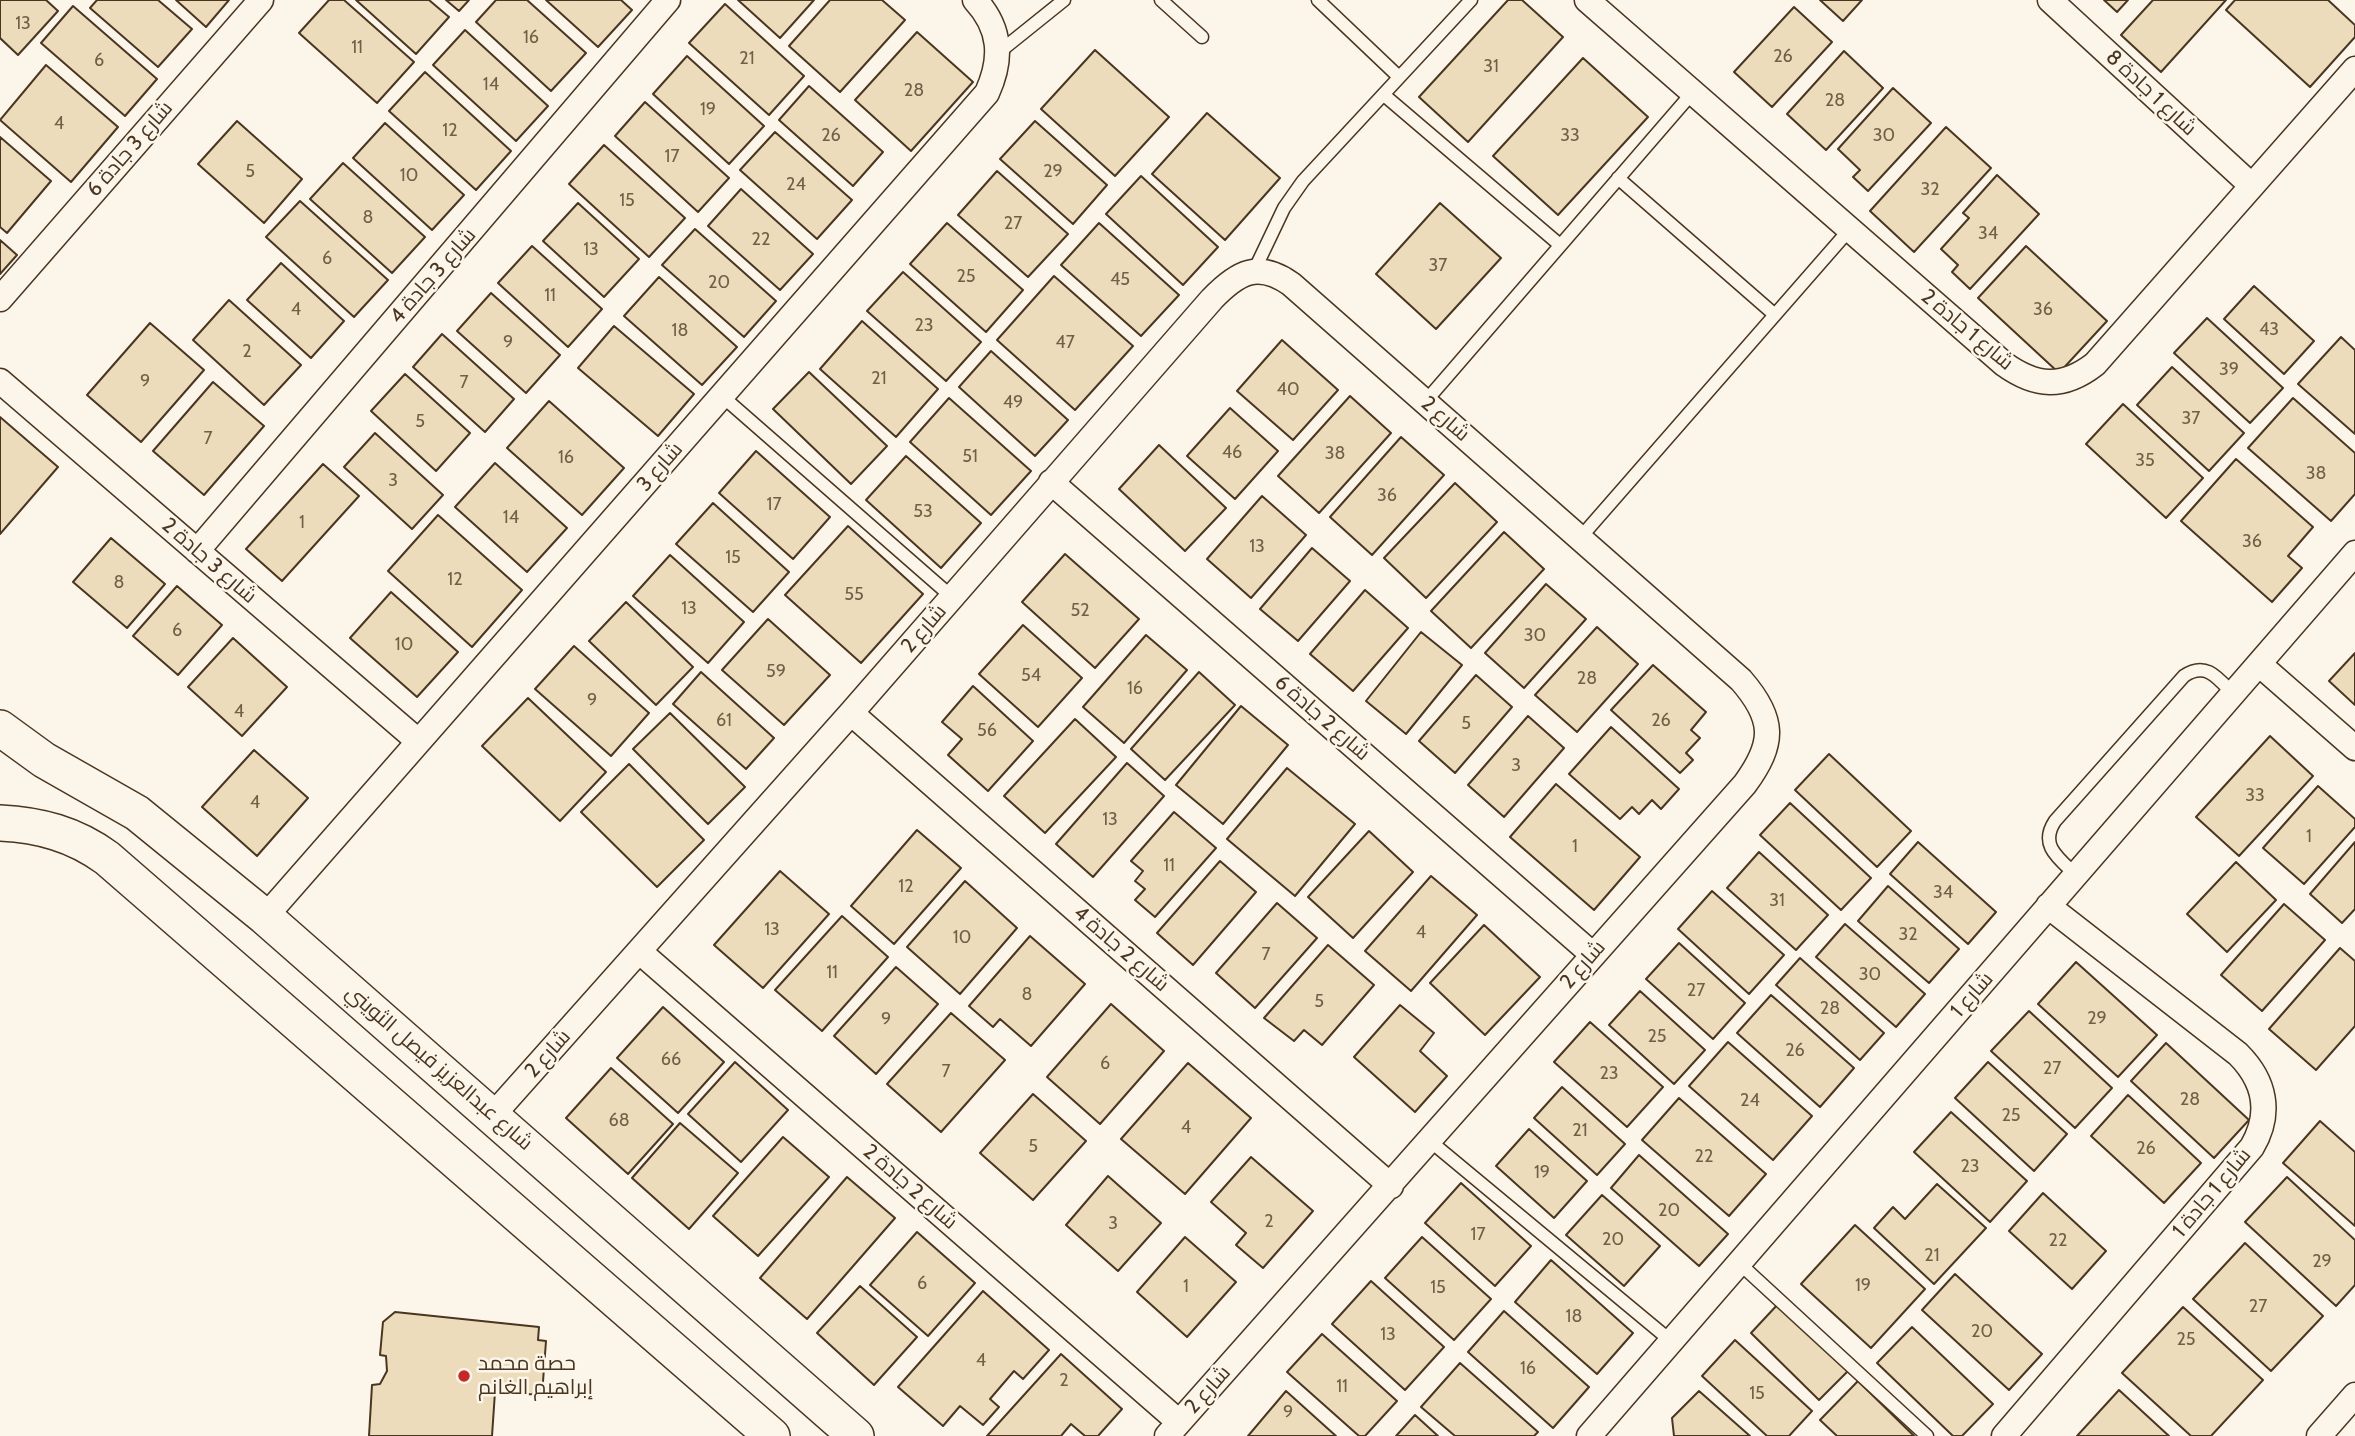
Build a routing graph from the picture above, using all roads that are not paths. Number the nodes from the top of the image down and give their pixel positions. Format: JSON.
{"nodes":[{"id":1,"x":261,"y":0,"type":"edge"},
{"id":2,"x":668,"y":0,"type":"edge"},
{"id":3,"x":975,"y":0,"type":"edge"},
{"id":4,"x":1064,"y":0,"type":"edge"},
{"id":5,"x":1161,"y":0,"type":"edge"},
{"id":6,"x":1318,"y":0,"type":"edge"},
{"id":7,"x":1471,"y":0,"type":"edge"},
{"id":8,"x":1587,"y":0,"type":"edge"},
{"id":9,"x":2050,"y":0,"type":"edge"},
{"id":10,"x":1202,"y":37,"type":"dead end"},
{"id":11,"x":998,"y":53,"type":"junction"},
{"id":12,"x":2355,"y":69,"type":"edge"},
{"id":13,"x":1399,"y":77,"type":"junction"},
{"id":14,"x":1693,"y":92,"type":"junction"},
{"id":15,"x":1384,"y":94,"type":"junction"},
{"id":16,"x":1618,"y":178,"type":"junction"},
{"id":17,"x":2252,"y":186,"type":"junction"},
{"id":18,"x":1850,"y":229,"type":"junction"},
{"id":19,"x":1560,"y":245,"type":"junction"},
{"id":20,"x":1254,"y":271,"type":"junction"},
{"id":21,"x":0,"y":299,"type":"edge"},
{"id":22,"x":1775,"y":315,"type":"junction"},
{"id":23,"x":0,"y":381,"type":"edge"},
{"id":24,"x":722,"y":396,"type":"junction"},
{"id":25,"x":1425,"y":402,"type":"junction"},
{"id":26,"x":1051,"y":482,"type":"junction"},
{"id":27,"x":1580,"y":538,"type":"junction"},
{"id":28,"x":197,"y":551,"type":"junction"},
{"id":29,"x":2355,"y":553,"type":"edge"},
{"id":30,"x":952,"y":597,"type":"junction"},
{"id":31,"x":2259,"y":664,"type":"junction"},
{"id":32,"x":2233,"y":694,"type":"junction"},
{"id":33,"x":851,"y":713,"type":"junction"},
{"id":34,"x":0,"y":728,"type":"edge"},
{"id":35,"x":418,"y":741,"type":"junction"},
{"id":36,"x":2355,"y":748,"type":"edge"},
{"id":37,"x":0,"y":823,"type":"edge"},
{"id":38,"x":2076,"y":875,"type":"junction"},
{"id":39,"x":2049,"y":906,"type":"junction"},
{"id":40,"x":265,"y":917,"type":"junction"},
{"id":41,"x":640,"y":952,"type":"junction"},
{"id":42,"x":1592,"y":954,"type":"junction"},
{"id":43,"x":493,"y":1115,"type":"junction"},
{"id":44,"x":1430,"y":1141,"type":"junction"},
{"id":45,"x":1391,"y":1186,"type":"junction"},
{"id":46,"x":1739,"y":1263,"type":"junction"},
{"id":47,"x":724,"y":1318,"type":"junction"},
{"id":48,"x":1671,"y":1341,"type":"junction"},
{"id":49,"x":685,"y":1360,"type":"junction"},
{"id":50,"x":786,"y":1373,"type":"junction"},
{"id":51,"x":2355,"y":1395,"type":"edge"},
{"id":52,"x":760,"y":1426,"type":"edge"},
{"id":53,"x":1173,"y":1429,"type":"edge"},
{"id":54,"x":856,"y":1436,"type":"edge"},
{"id":55,"x":1588,"y":1436,"type":"edge"},
{"id":56,"x":1927,"y":1436,"type":"edge"},
{"id":57,"x":2004,"y":1436,"type":"edge"},
{"id":58,"x":2319,"y":1436,"type":"edge"}],
"edges":[{"from":1,"to":21,"type":"street","name":"شارع 3 جادة 6"},
{"from":2,"to":28,"type":"street","name":"شارع 3 جادة 4"},
{"from":3,"to":11,"type":"street","name":"شارع 3"},
{"from":4,"to":11,"type":"lane"},
{"from":5,"to":10,"type":"lane"},
{"from":6,"to":13,"type":"lane"},
{"from":7,"to":13,"type":"lane"},
{"from":8,"to":14,"type":"street","name":"شارع 1 جادة 2"},
{"from":9,"to":17,"type":"street","name":"شارع 1 جادة 8"},
{"from":11,"to":24,"type":"street","name":"شارع 3"},
{"from":12,"to":17,"type":"street","name":"شارع 1 جادة 2"},
{"from":13,"to":15,"type":"lane"},
{"from":14,"to":16,"type":"lane"},
{"from":14,"to":18,"type":"street","name":"شارع 1 جادة 2"},
{"from":15,"to":19,"type":"lane"},
{"from":15,"to":20,"type":"lane"},
{"from":16,"to":19,"type":"lane"},
{"from":16,"to":22,"type":"lane"},
{"from":17,"to":18,"type":"street","name":"شارع 1 جادة 2"},
{"from":18,"to":22,"type":"lane"},
{"from":19,"to":25,"type":"lane"},
{"from":20,"to":25,"type":"street","name":"شارع 2"},
{"from":20,"to":26,"type":"street","name":"شارع 2"},
{"from":22,"to":27,"type":"lane"},
{"from":23,"to":28,"type":"street","name":"شارع 3 جادة 2"},
{"from":24,"to":30,"type":"lane"},
{"from":24,"to":35,"type":"street","name":"شارع 3"},
{"from":25,"to":27,"type":"street","name":"شارع 2"},
{"from":26,"to":30,"type":"street","name":"شارع 2"},
{"from":26,"to":42,"type":"street","name":"شارع 2 جادة 6"},
{"from":27,"to":42,"type":"street","name":"شارع 2"},
{"from":28,"to":35,"type":"street","name":"شارع 3 جادة 2"},
{"from":29,"to":31,"type":"street","name":"شارع 1"},
{"from":30,"to":33,"type":"street","name":"شارع 2"},
{"from":31,"to":32,"type":"street","name":"شارع 1"},
{"from":31,"to":36,"type":"street"},
{"from":32,"to":38,"type":"street","name":"شارع 1"},
{"from":32,"to":38,"type":"lane"},
{"from":33,"to":41,"type":"street","name":"شارع 2"},
{"from":33,"to":45,"type":"street","name":"شارع 2 جادة 4"},
{"from":34,"to":40,"type":"street","name":"شارع عبدالعزيز فيصل الثويني"},
{"from":35,"to":40,"type":"street","name":"شارع 3"},
{"from":37,"to":49,"type":"street"},
{"from":38,"to":39,"type":"street","name":"شارع 1"},
{"from":39,"to":46,"type":"street","name":"شارع 1"},
{"from":39,"to":57,"type":"street","name":"شارع 1 جادة 1"},
{"from":40,"to":43,"type":"street","name":"شارع عبدالعزيز فيصل الثويني"},
{"from":41,"to":43,"type":"street","name":"شارع 2"},
{"from":41,"to":53,"type":"street","name":"شارع 2 جادة 2"},
{"from":42,"to":44,"type":"street","name":"شارع 2"},
{"from":43,"to":47,"type":"street","name":"شارع عبدالعزيز فيصل الثويني"},
{"from":44,"to":45,"type":"street","name":"شارع 2"},
{"from":44,"to":48,"type":"lane"},
{"from":45,"to":53,"type":"street","name":"شارع 2"},
{"from":46,"to":48,"type":"street","name":"شارع 1"},
{"from":46,"to":56,"type":"lane"},
{"from":47,"to":49,"type":"street"},
{"from":47,"to":50,"type":"street","name":"شارع عبدالعزيز فيصل الثويني"},
{"from":48,"to":55,"type":"street","name":"شارع 1"},
{"from":49,"to":52,"type":"street"},
{"from":50,"to":52,"type":"street"},
{"from":50,"to":54,"type":"street","name":"شارع عبدالعزيز فيصل الثويني"},
{"from":51,"to":58,"type":"street"}]}
